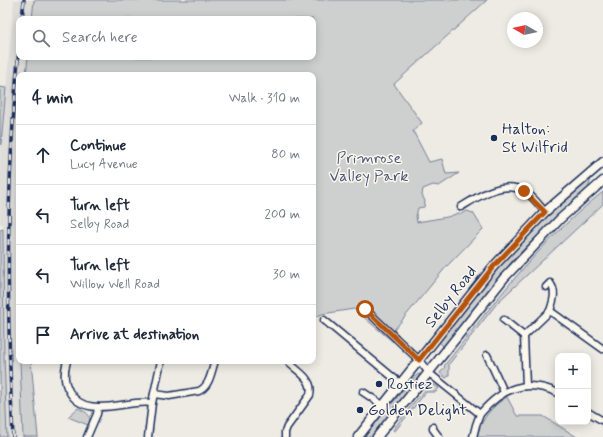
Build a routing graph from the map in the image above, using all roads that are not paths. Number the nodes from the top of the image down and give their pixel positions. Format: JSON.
{"nodes":[{"id":1,"x":603,"y":163,"type":"edge"},
{"id":2,"x":603,"y":181,"type":"edge"},
{"id":3,"x":461,"y":207,"type":"dead end"},
{"id":4,"x":545,"y":212,"type":"junction"},
{"id":5,"x":546,"y":287,"type":"dead end"},
{"id":6,"x":365,"y":309,"type":"dead end"},
{"id":7,"x":550,"y":311,"type":"junction"},
{"id":8,"x":324,"y":320,"type":"dead end"},
{"id":9,"x":504,"y":320,"type":"dead end"},
{"id":10,"x":524,"y":336,"type":"junction"},
{"id":11,"x":603,"y":350,"type":"edge"},
{"id":12,"x":487,"y":355,"type":"dead end"},
{"id":13,"x":419,"y":360,"type":"junction"},
{"id":14,"x":66,"y":364,"type":"edge"},
{"id":15,"x":160,"y":364,"type":"edge"},
{"id":16,"x":214,"y":364,"type":"edge"},
{"id":17,"x":290,"y":364,"type":"edge"},
{"id":18,"x":429,"y":373,"type":"junction"},
{"id":19,"x":401,"y":384,"type":"junction"},
{"id":20,"x":526,"y":386,"type":"junction"},
{"id":21,"x":363,"y":392,"type":"dead end"},
{"id":22,"x":504,"y":392,"type":"junction"},
{"id":23,"x":555,"y":392,"type":"edge"},
{"id":24,"x":154,"y":394,"type":"junction"},
{"id":25,"x":152,"y":403,"type":"junction"},
{"id":26,"x":384,"y":406,"type":"junction"},
{"id":27,"x":98,"y":407,"type":"junction"},
{"id":28,"x":480,"y":414,"type":"junction"},
{"id":29,"x":591,"y":414,"type":"edge"},
{"id":30,"x":603,"y":421,"type":"edge"},
{"id":31,"x":433,"y":427,"type":"dead end"},
{"id":32,"x":87,"y":437,"type":"edge"},
{"id":33,"x":148,"y":437,"type":"edge"},
{"id":34,"x":285,"y":437,"type":"edge"},
{"id":35,"x":358,"y":437,"type":"edge"},
{"id":36,"x":377,"y":437,"type":"edge"},
{"id":37,"x":439,"y":437,"type":"edge"},
{"id":38,"x":473,"y":437,"type":"edge"}],
"edges":[{"from":1,"to":4,"type":"main road","name":"Selby Road"},
{"from":2,"to":18,"type":"main road","name":"Selby Road"},
{"from":3,"to":4,"type":"street"},
{"from":4,"to":13,"type":"main road","name":"Selby Road"},
{"from":5,"to":7,"type":"street"},
{"from":6,"to":13,"type":"street"},
{"from":7,"to":10,"type":"street"},
{"from":7,"to":11,"type":"street"},
{"from":8,"to":19,"type":"street"},
{"from":9,"to":10,"type":"street"},
{"from":10,"to":20,"type":"street"},
{"from":12,"to":22,"type":"street"},
{"from":13,"to":18,"type":"street"},
{"from":13,"to":19,"type":"main road","name":"Selby Road"},
{"from":14,"to":27,"type":"street"},
{"from":15,"to":24,"type":"street"},
{"from":16,"to":24,"type":"street"},
{"from":17,"to":34,"type":"street"},
{"from":18,"to":28,"type":"street"},
{"from":18,"to":36,"type":"main road","name":"Selby Road"},
{"from":19,"to":26,"type":"main road","name":"Selby Road"},
{"from":20,"to":22,"type":"street"},
{"from":20,"to":23,"type":"street"},
{"from":21,"to":26,"type":"street"},
{"from":22,"to":28,"type":"street"},
{"from":24,"to":25,"type":"street"},
{"from":25,"to":27,"type":"street"},
{"from":25,"to":33,"type":"street"},
{"from":26,"to":35,"type":"main road","name":"Selby Road"},
{"from":27,"to":32,"type":"street"},
{"from":28,"to":38,"type":"street"},
{"from":29,"to":30,"type":"street"},
{"from":31,"to":37,"type":"street"}]}
